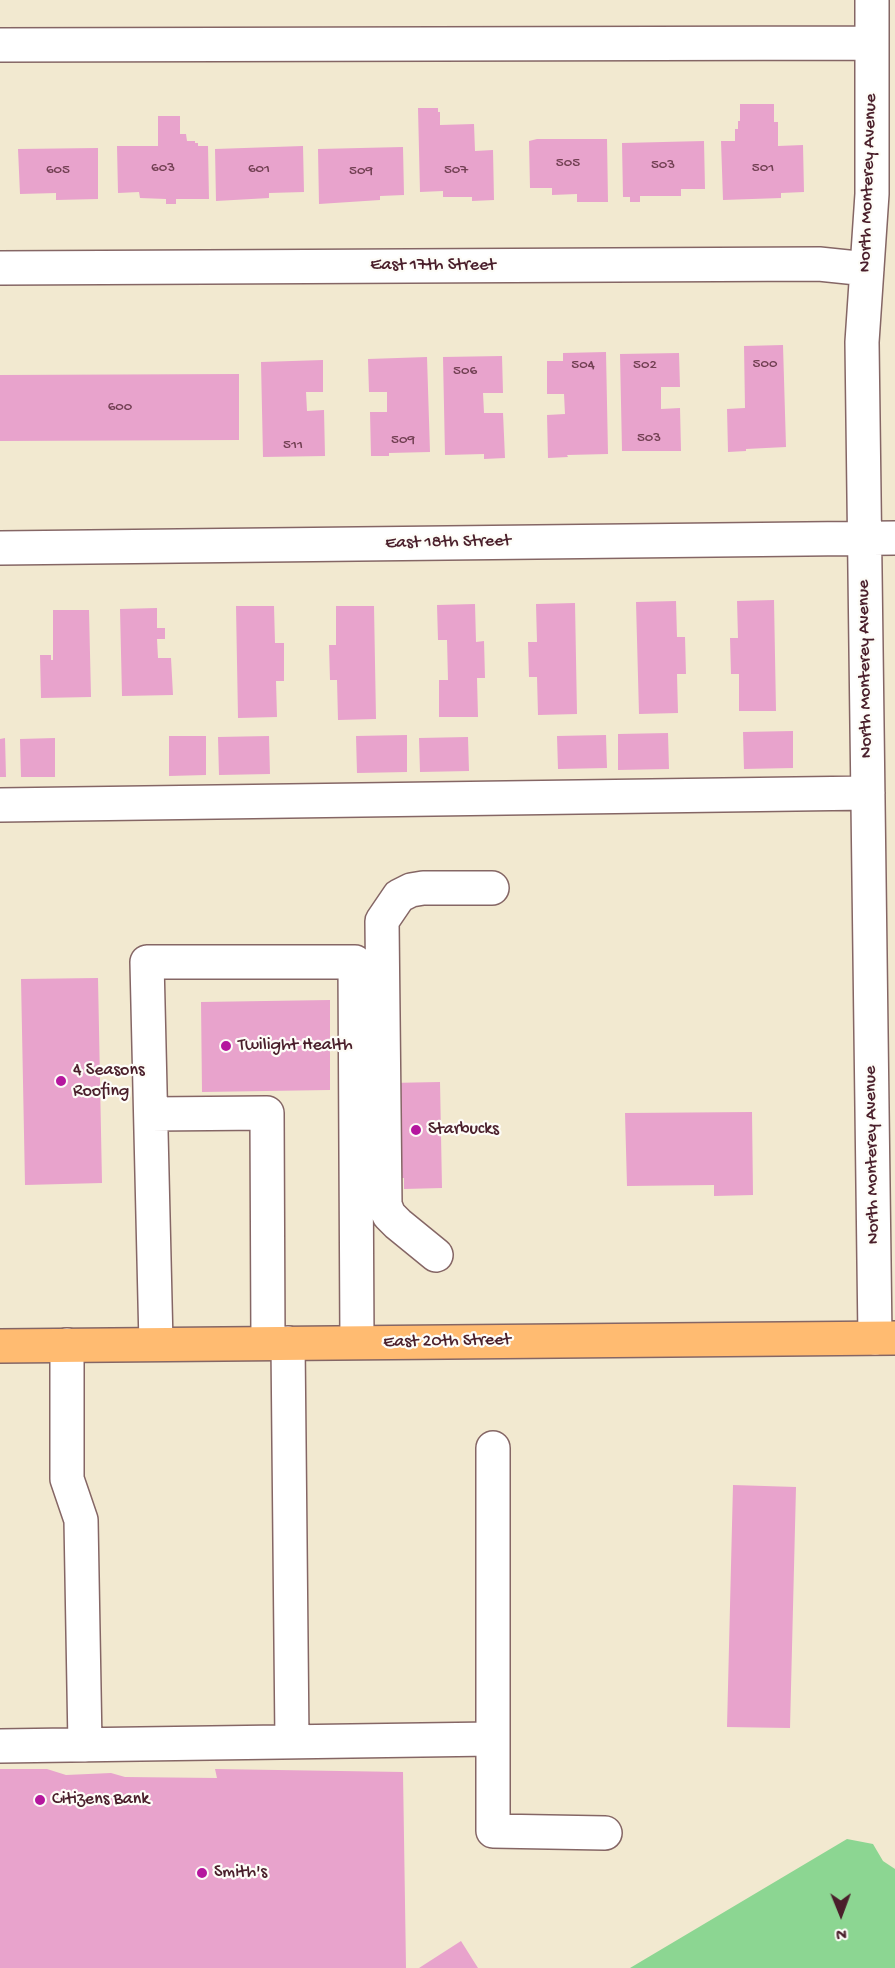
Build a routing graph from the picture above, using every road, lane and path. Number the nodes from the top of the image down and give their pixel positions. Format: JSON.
{"nodes":[{"id":1,"x":872,"y":0,"type":"edge"},
{"id":2,"x":872,"y":43,"type":"junction"},
{"id":3,"x":0,"y":45,"type":"edge"},
{"id":4,"x":0,"y":268,"type":"edge"},
{"id":5,"x":867,"y":269,"type":"junction"},
{"id":6,"x":880,"y":538,"type":"edge"},
{"id":7,"x":0,"y":548,"type":"edge"},
{"id":8,"x":877,"y":788,"type":"edge"},
{"id":9,"x":0,"y":805,"type":"edge"},
{"id":10,"x":492,"y":888,"type":"dead end"},
{"id":11,"x":151,"y":1114,"type":"junction"},
{"id":12,"x":436,"y":1255,"type":"dead end"},
{"id":13,"x":885,"y":1338,"type":"edge"},
{"id":14,"x":357,"y":1342,"type":"junction"},
{"id":15,"x":278,"y":1343,"type":"junction"},
{"id":16,"x":156,"y":1344,"type":"junction"},
{"id":17,"x":67,"y":1345,"type":"junction"},
{"id":18,"x":0,"y":1346,"type":"edge"},
{"id":19,"x":493,"y":1448,"type":"dead end"},
{"id":20,"x":492,"y":1739,"type":"junction"},
{"id":21,"x":292,"y":1742,"type":"junction"},
{"id":22,"x":85,"y":1745,"type":"junction"},
{"id":23,"x":0,"y":1746,"type":"edge"},
{"id":24,"x":605,"y":1833,"type":"dead end"}],
"edges":[{"from":1,"to":2,"type":"street","name":"North Monterey Avenue"},
{"from":2,"to":3,"type":"street"},
{"from":2,"to":5,"type":"street","name":"North Monterey Avenue"},
{"from":4,"to":5,"type":"street","name":"East 17th Street"},
{"from":5,"to":6,"type":"street","name":"North Monterey Avenue"},
{"from":6,"to":7,"type":"street","name":"East 18th Street"},
{"from":6,"to":8,"type":"street","name":"North Monterey Avenue"},
{"from":8,"to":9,"type":"street"},
{"from":8,"to":13,"type":"street","name":"North Monterey Avenue"},
{"from":10,"to":12,"type":"street"},
{"from":11,"to":14,"type":"street"},
{"from":11,"to":15,"type":"street"},
{"from":11,"to":16,"type":"street"},
{"from":13,"to":14,"type":"main road","name":"East 20th Street"},
{"from":14,"to":15,"type":"main road","name":"East 20th Street"},
{"from":15,"to":16,"type":"main road","name":"East 20th Street"},
{"from":15,"to":21,"type":"street"},
{"from":16,"to":17,"type":"main road","name":"East 20th Street"},
{"from":17,"to":18,"type":"main road","name":"East 20th Street"},
{"from":17,"to":22,"type":"street"},
{"from":19,"to":20,"type":"street"},
{"from":20,"to":21,"type":"street"},
{"from":20,"to":24,"type":"street"},
{"from":21,"to":22,"type":"street"},
{"from":22,"to":23,"type":"street"}]}
